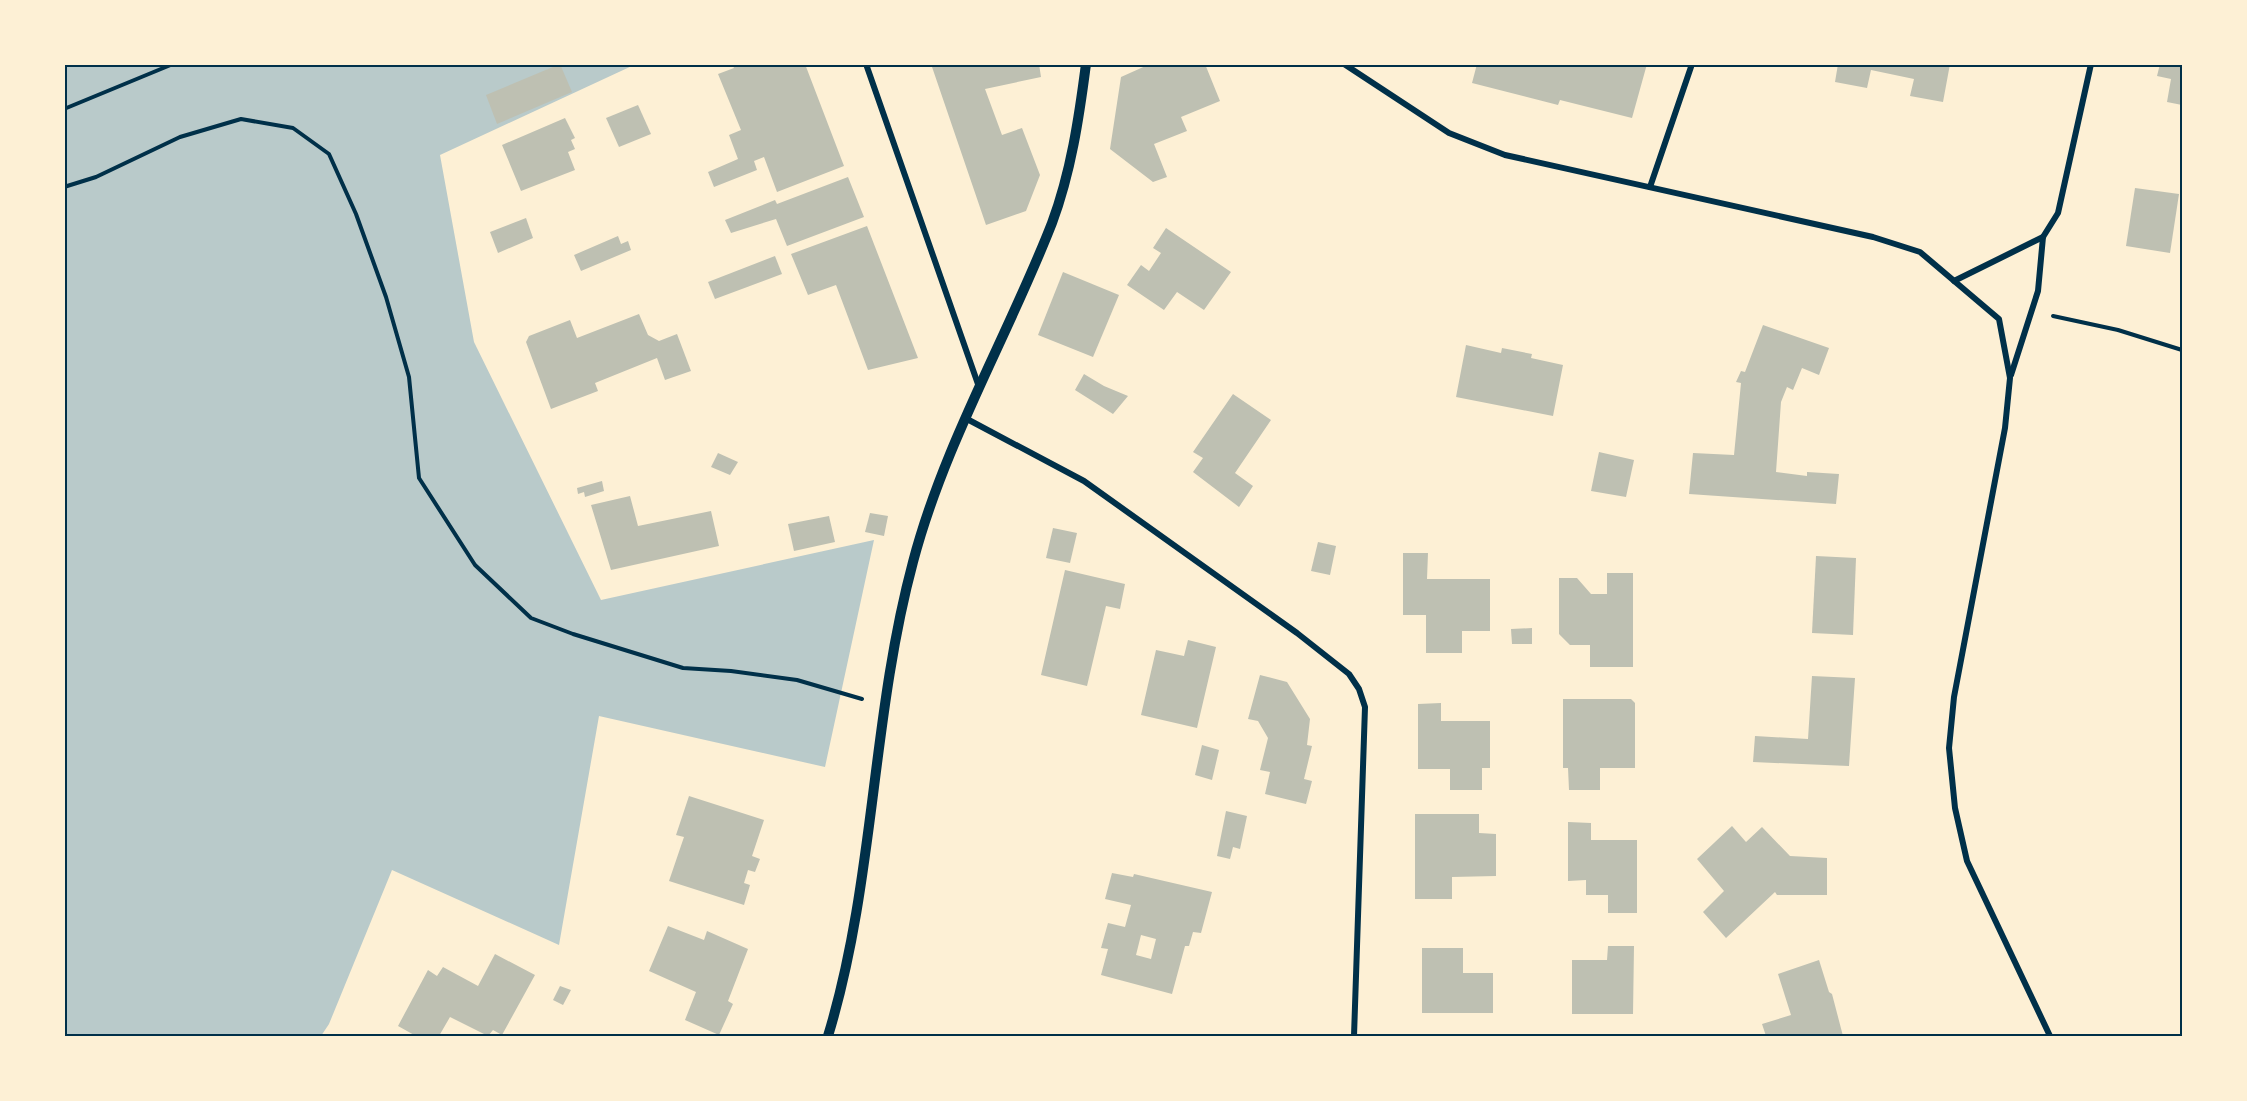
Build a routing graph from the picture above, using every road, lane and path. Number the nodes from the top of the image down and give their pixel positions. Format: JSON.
{"nodes":[{"id":1,"x":173,"y":64,"type":"edge"},
{"id":2,"x":866,"y":64,"type":"edge"},
{"id":3,"x":1086,"y":64,"type":"edge"},
{"id":4,"x":1344,"y":64,"type":"edge"},
{"id":5,"x":1692,"y":64,"type":"edge"},
{"id":6,"x":2091,"y":64,"type":"edge"},
{"id":7,"x":64,"y":109,"type":"edge"},
{"id":8,"x":64,"y":187,"type":"edge"},
{"id":9,"x":1650,"y":187,"type":"junction"},
{"id":10,"x":2043,"y":237,"type":"junction"},
{"id":11,"x":1954,"y":281,"type":"junction"},
{"id":12,"x":2032,"y":312,"type":"junction"},
{"id":13,"x":2182,"y":350,"type":"edge"},
{"id":14,"x":2010,"y":378,"type":"junction"},
{"id":15,"x":980,"y":388,"type":"junction"},
{"id":16,"x":967,"y":419,"type":"junction"},
{"id":17,"x":883,"y":705,"type":"junction"},
{"id":18,"x":828,"y":1036,"type":"edge"},
{"id":19,"x":1354,"y":1036,"type":"edge"},
{"id":20,"x":2050,"y":1036,"type":"edge"}],
"edges":[{"from":1,"to":7,"type":"path"},
{"from":2,"to":15,"type":"street"},
{"from":3,"to":15,"type":"street"},
{"from":4,"to":9,"type":"street"},
{"from":5,"to":9,"type":"street"},
{"from":6,"to":10,"type":"street"},
{"from":8,"to":17,"type":"path"},
{"from":9,"to":11,"type":"street"},
{"from":10,"to":11,"type":"street"},
{"from":10,"to":12,"type":"street"},
{"from":11,"to":14,"type":"street"},
{"from":12,"to":13,"type":"path"},
{"from":12,"to":14,"type":"street"},
{"from":14,"to":20,"type":"street"},
{"from":15,"to":16,"type":"street"},
{"from":16,"to":17,"type":"street"},
{"from":16,"to":19,"type":"street"},
{"from":17,"to":18,"type":"street"}]}
